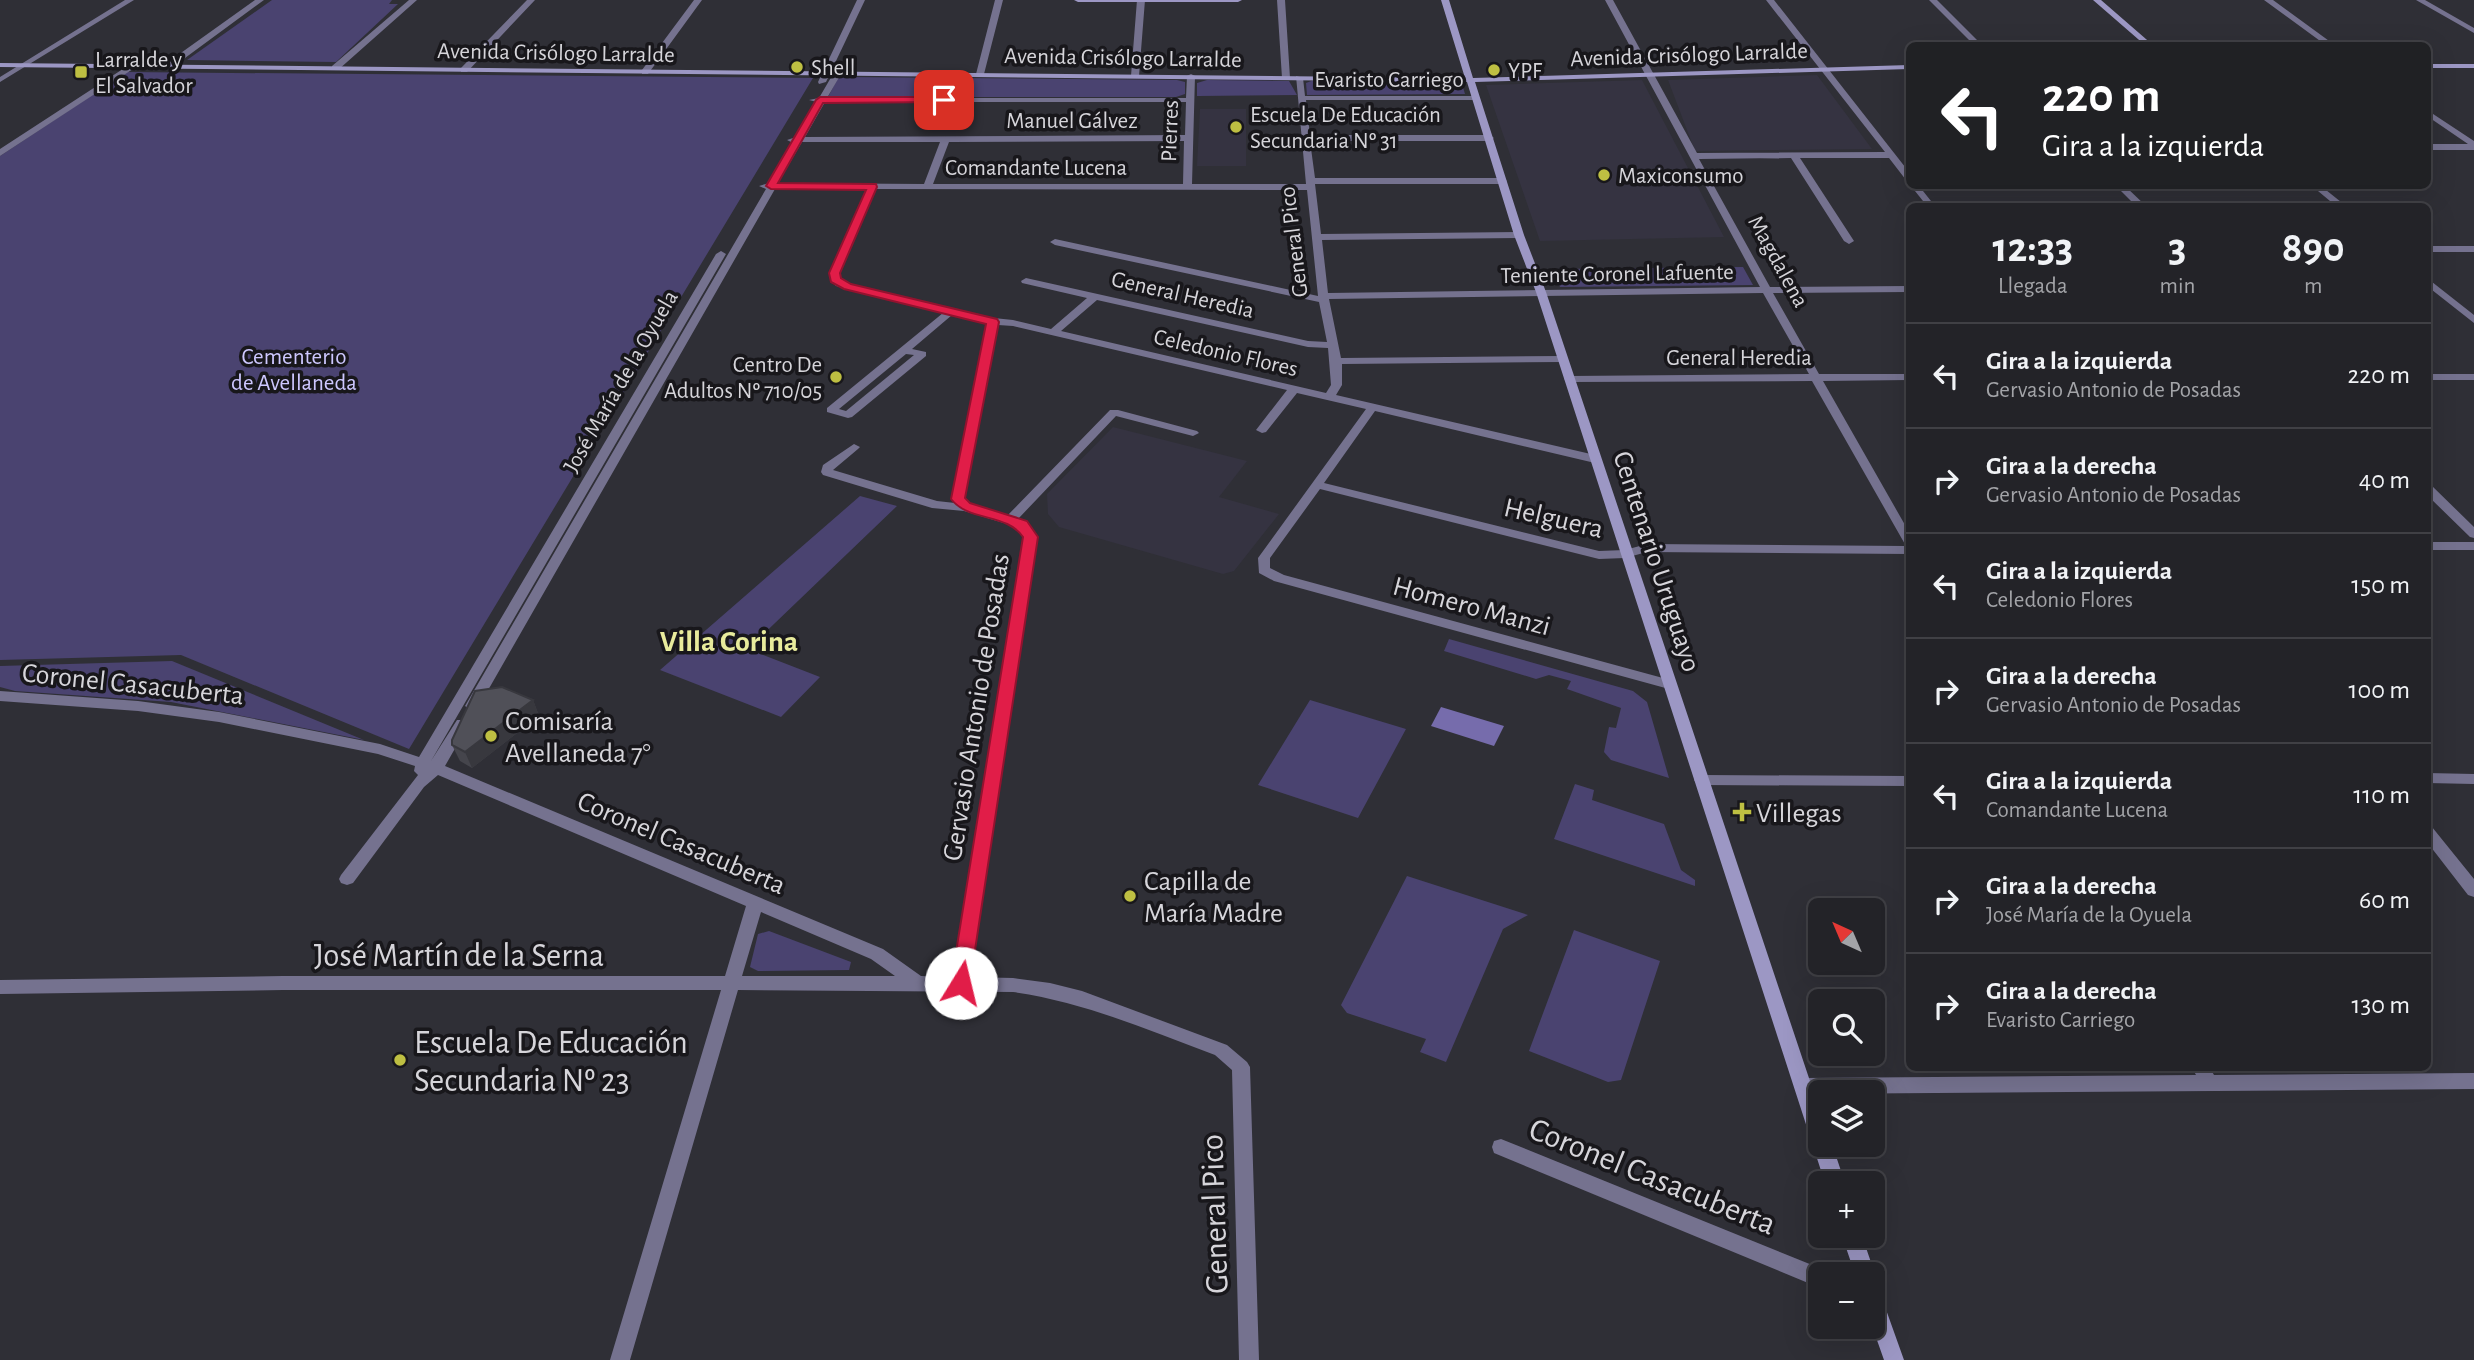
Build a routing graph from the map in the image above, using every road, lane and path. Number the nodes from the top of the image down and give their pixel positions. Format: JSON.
{"nodes":[{"id":1,"x":130,"y":0,"type":"edge"},
{"id":2,"x":260,"y":0,"type":"edge"},
{"id":3,"x":413,"y":0,"type":"edge"},
{"id":4,"x":531,"y":0,"type":"edge"},
{"id":5,"x":698,"y":0,"type":"edge"},
{"id":6,"x":860,"y":0,"type":"edge"},
{"id":7,"x":999,"y":0,"type":"edge"},
{"id":8,"x":1077,"y":0,"type":"edge"},
{"id":9,"x":1141,"y":0,"type":"edge"},
{"id":10,"x":1238,"y":0,"type":"edge"},
{"id":11,"x":1281,"y":0,"type":"edge"},
{"id":12,"x":1445,"y":0,"type":"edge"},
{"id":13,"x":1609,"y":0,"type":"edge"},
{"id":14,"x":1770,"y":0,"type":"edge"},
{"id":15,"x":1933,"y":0,"type":"edge"},
{"id":16,"x":2097,"y":0,"type":"edge"},
{"id":17,"x":2268,"y":0,"type":"edge"},
{"id":18,"x":2420,"y":0,"type":"edge"},
{"id":19,"x":2474,"y":31,"type":"edge"},
{"id":20,"x":1976,"y":42,"type":"edge"},
{"id":21,"x":2146,"y":42,"type":"edge"},
{"id":22,"x":2327,"y":42,"type":"edge"},
{"id":23,"x":0,"y":65,"type":"edge"},
{"id":24,"x":24,"y":66,"type":"junction"},
{"id":25,"x":2431,"y":66,"type":"edge"},
{"id":26,"x":2474,"y":66,"type":"edge"},
{"id":27,"x":131,"y":67,"type":"junction"},
{"id":28,"x":167,"y":67,"type":"junction"},
{"id":29,"x":1906,"y":67,"type":"edge"},
{"id":30,"x":335,"y":68,"type":"junction"},
{"id":31,"x":1824,"y":69,"type":"junction"},
{"id":32,"x":464,"y":70,"type":"junction"},
{"id":33,"x":645,"y":72,"type":"junction"},
{"id":34,"x":831,"y":74,"type":"junction"},
{"id":35,"x":980,"y":74,"type":"junction"},
{"id":36,"x":1649,"y":74,"type":"junction"},
{"id":37,"x":1135,"y":76,"type":"junction"},
{"id":38,"x":1191,"y":76,"type":"junction"},
{"id":39,"x":1286,"y":78,"type":"junction"},
{"id":40,"x":1298,"y":78,"type":"junction"},
{"id":41,"x":1471,"y":79,"type":"junction"},
{"id":42,"x":0,"y":80,"type":"edge"},
{"id":43,"x":1302,"y":98,"type":"junction"},
{"id":44,"x":1476,"y":98,"type":"junction"},
{"id":45,"x":816,"y":100,"type":"junction"},
{"id":46,"x":1189,"y":100,"type":"junction"},
{"id":47,"x":2431,"y":115,"type":"edge"},
{"id":48,"x":1188,"y":138,"type":"junction"},
{"id":49,"x":1306,"y":138,"type":"junction"},
{"id":50,"x":1490,"y":138,"type":"junction"},
{"id":51,"x":793,"y":140,"type":"junction"},
{"id":52,"x":945,"y":140,"type":"junction"},
{"id":53,"x":0,"y":141,"type":"edge"},
{"id":54,"x":19,"y":141,"type":"junction"},
{"id":55,"x":2474,"y":146,"type":"edge"},
{"id":56,"x":2431,"y":147,"type":"edge"},
{"id":57,"x":0,"y":153,"type":"edge"},
{"id":58,"x":1891,"y":155,"type":"junction"},
{"id":59,"x":1693,"y":156,"type":"junction"},
{"id":60,"x":1794,"y":156,"type":"junction"},
{"id":61,"x":1906,"y":174,"type":"edge"},
{"id":62,"x":1503,"y":181,"type":"junction"},
{"id":63,"x":1311,"y":184,"type":"junction"},
{"id":64,"x":766,"y":186,"type":"junction"},
{"id":65,"x":928,"y":186,"type":"junction"},
{"id":66,"x":872,"y":187,"type":"junction"},
{"id":67,"x":1187,"y":187,"type":"junction"},
{"id":68,"x":1917,"y":189,"type":"edge"},
{"id":69,"x":2123,"y":189,"type":"edge"},
{"id":70,"x":2320,"y":189,"type":"edge"},
{"id":71,"x":1929,"y":203,"type":"edge"},
{"id":72,"x":2138,"y":203,"type":"edge"},
{"id":73,"x":2336,"y":203,"type":"edge"},
{"id":74,"x":1519,"y":235,"type":"junction"},
{"id":75,"x":1319,"y":237,"type":"junction"},
{"id":76,"x":1849,"y":241,"type":"dead end"},
{"id":77,"x":1055,"y":243,"type":"dead end"},
{"id":78,"x":2431,"y":249,"type":"edge"},
{"id":79,"x":2474,"y":249,"type":"edge"},
{"id":80,"x":1026,"y":281,"type":"dead end"},
{"id":81,"x":2431,"y":284,"type":"edge"},
{"id":82,"x":1766,"y":289,"type":"junction"},
{"id":83,"x":1906,"y":289,"type":"edge"},
{"id":84,"x":1541,"y":292,"type":"junction"},
{"id":85,"x":1095,"y":296,"type":"junction"},
{"id":86,"x":1325,"y":298,"type":"junction"},
{"id":87,"x":950,"y":312,"type":"junction"},
{"id":88,"x":2474,"y":320,"type":"edge"},
{"id":89,"x":993,"y":322,"type":"junction"},
{"id":90,"x":1053,"y":333,"type":"junction"},
{"id":91,"x":1332,"y":345,"type":"junction"},
{"id":92,"x":904,"y":350,"type":"junction"},
{"id":93,"x":1562,"y":359,"type":"junction"},
{"id":94,"x":1336,"y":361,"type":"junction"},
{"id":95,"x":1815,"y":377,"type":"junction"},
{"id":96,"x":1906,"y":377,"type":"edge"},
{"id":97,"x":2431,"y":377,"type":"edge"},
{"id":98,"x":2474,"y":377,"type":"edge"},
{"id":99,"x":1569,"y":379,"type":"junction"},
{"id":100,"x":1293,"y":390,"type":"junction"},
{"id":101,"x":1328,"y":398,"type":"junction"},
{"id":102,"x":1372,"y":408,"type":"junction"},
{"id":103,"x":1262,"y":430,"type":"dead end"},
{"id":104,"x":1193,"y":433,"type":"dead end"},
{"id":105,"x":854,"y":447,"type":"dead end"},
{"id":106,"x":1595,"y":459,"type":"junction"},
{"id":107,"x":1318,"y":485,"type":"junction"},
{"id":108,"x":2431,"y":492,"type":"edge"},
{"id":109,"x":965,"y":506,"type":"junction"},
{"id":110,"x":1010,"y":520,"type":"junction"},
{"id":111,"x":2474,"y":534,"type":"edge"},
{"id":112,"x":1906,"y":538,"type":"edge"},
{"id":113,"x":2431,"y":546,"type":"edge"},
{"id":114,"x":2474,"y":546,"type":"edge"},
{"id":115,"x":1906,"y":550,"type":"edge"},
{"id":116,"x":1625,"y":554,"type":"junction"},
{"id":117,"x":1670,"y":684,"type":"junction"},
{"id":118,"x":0,"y":696,"type":"edge"},
{"id":119,"x":429,"y":765,"type":"junction"},
{"id":120,"x":2431,"y":778,"type":"edge"},
{"id":121,"x":2474,"y":779,"type":"edge"},
{"id":122,"x":1702,"y":780,"type":"junction"},
{"id":123,"x":1906,"y":781,"type":"edge"},
{"id":124,"x":2431,"y":836,"type":"edge"},
{"id":125,"x":347,"y":879,"type":"dead end"},
{"id":126,"x":2474,"y":891,"type":"edge"},
{"id":127,"x":755,"y":904,"type":"junction"},
{"id":128,"x":918,"y":983,"type":"junction"},
{"id":129,"x":961,"y":983,"type":"junction"},
{"id":130,"x":729,"y":984,"type":"junction"},
{"id":131,"x":0,"y":987,"type":"edge"},
{"id":132,"x":2205,"y":1075,"type":"edge"},
{"id":133,"x":2474,"y":1081,"type":"edge"},
{"id":134,"x":1802,"y":1086,"type":"junction"},
{"id":135,"x":1808,"y":1104,"type":"edge"},
{"id":136,"x":1501,"y":1147,"type":"dead end"},
{"id":137,"x":1808,"y":1273,"type":"edge"},
{"id":138,"x":1885,"y":1334,"type":"edge"},
{"id":139,"x":620,"y":1360,"type":"edge"},
{"id":140,"x":1249,"y":1360,"type":"edge"},
{"id":141,"x":1894,"y":1360,"type":"edge"}],
"edges":[{"from":1,"to":24,"type":"street"},
{"from":2,"to":28,"type":"street"},
{"from":3,"to":30,"type":"street"},
{"from":4,"to":32,"type":"street"},
{"from":5,"to":33,"type":"street"},
{"from":6,"to":34,"type":"street","name":"José María de la Oyuela"},
{"from":7,"to":35,"type":"street"},
{"from":8,"to":9,"type":"street"},
{"from":9,"to":10,"type":"street"},
{"from":9,"to":37,"type":"street","name":"Pierres"},
{"from":11,"to":39,"type":"street"},
{"from":12,"to":41,"type":"street","name":"Centenario Uruguayo"},
{"from":13,"to":36,"type":"street","name":"Magdalena"},
{"from":14,"to":31,"type":"street"},
{"from":15,"to":20,"type":"street"},
{"from":16,"to":21,"type":"street"},
{"from":17,"to":22,"type":"street"},
{"from":18,"to":19,"type":"street"},
{"from":23,"to":24,"type":"street","name":"Avenida Crisólogo Larralde"},
{"from":24,"to":27,"type":"street","name":"Avenida Crisólogo Larralde"},
{"from":24,"to":42,"type":"street"},
{"from":25,"to":26,"type":"street"},
{"from":27,"to":28,"type":"street","name":"Avenida Crisólogo Larralde"},
{"from":27,"to":54,"type":"street"},
{"from":28,"to":30,"type":"street","name":"Avenida Crisólogo Larralde"},
{"from":29,"to":31,"type":"street","name":"Avenida Crisólogo Larralde"},
{"from":30,"to":32,"type":"street","name":"Avenida Crisólogo Larralde"},
{"from":31,"to":36,"type":"street","name":"Avenida Crisólogo Larralde"},
{"from":31,"to":58,"type":"street"},
{"from":32,"to":33,"type":"street","name":"Avenida Crisólogo Larralde"},
{"from":33,"to":34,"type":"street","name":"Avenida Crisólogo Larralde"},
{"from":34,"to":35,"type":"street","name":"Avenida Crisólogo Larralde"},
{"from":34,"to":45,"type":"street","name":"José María de la Oyuela"},
{"from":35,"to":37,"type":"street","name":"Avenida Crisólogo Larralde"},
{"from":36,"to":41,"type":"street","name":"Avenida Crisólogo Larralde"},
{"from":36,"to":59,"type":"street","name":"Magdalena"},
{"from":37,"to":38,"type":"street","name":"Avenida Crisólogo Larralde"},
{"from":38,"to":39,"type":"street","name":"Avenida Crisólogo Larralde"},
{"from":38,"to":46,"type":"street","name":"Pierres"},
{"from":39,"to":40,"type":"street","name":"Avenida Crisólogo Larralde"},
{"from":40,"to":41,"type":"street","name":"Avenida Crisólogo Larralde"},
{"from":40,"to":43,"type":"street","name":"General Pico"},
{"from":41,"to":44,"type":"street","name":"Centenario Uruguayo"},
{"from":43,"to":44,"type":"street","name":"Evaristo Carriego"},
{"from":43,"to":49,"type":"street","name":"General Pico"},
{"from":44,"to":50,"type":"street","name":"Centenario Uruguayo"},
{"from":45,"to":46,"type":"street"},
{"from":45,"to":51,"type":"street","name":"José María de la Oyuela"},
{"from":46,"to":48,"type":"street","name":"Pierres"},
{"from":47,"to":55,"type":"street"},
{"from":48,"to":52,"type":"street","name":"Manuel Gálvez"},
{"from":48,"to":67,"type":"street","name":"Pierres"},
{"from":49,"to":50,"type":"street"},
{"from":49,"to":63,"type":"street","name":"General Pico"},
{"from":50,"to":62,"type":"street","name":"Centenario Uruguayo"},
{"from":51,"to":52,"type":"street","name":"Manuel Gálvez"},
{"from":51,"to":64,"type":"street","name":"José María de la Oyuela"},
{"from":52,"to":65,"type":"street"},
{"from":53,"to":54,"type":"street"},
{"from":54,"to":57,"type":"street"},
{"from":55,"to":56,"type":"street"},
{"from":58,"to":60,"type":"street"},
{"from":58,"to":61,"type":"street"},
{"from":59,"to":60,"type":"street"},
{"from":59,"to":82,"type":"street","name":"Magdalena"},
{"from":60,"to":76,"type":"street"},
{"from":62,"to":63,"type":"street","name":"Comandante Lucena"},
{"from":62,"to":74,"type":"street","name":"Centenario Uruguayo"},
{"from":63,"to":67,"type":"street","name":"Comandante Lucena"},
{"from":63,"to":75,"type":"street","name":"General Pico"},
{"from":64,"to":66,"type":"street","name":"Comandante Lucena"},
{"from":64,"to":119,"type":"street","name":"José María de la Oyuela"},
{"from":65,"to":66,"type":"street","name":"Comandante Lucena"},
{"from":65,"to":67,"type":"street","name":"Comandante Lucena"},
{"from":66,"to":87,"type":"street","name":"Celedonio Flores"},
{"from":68,"to":71,"type":"street"},
{"from":69,"to":72,"type":"street"},
{"from":70,"to":73,"type":"street"},
{"from":74,"to":75,"type":"street"},
{"from":74,"to":84,"type":"street","name":"Centenario Uruguayo"},
{"from":75,"to":86,"type":"street","name":"General Pico"},
{"from":77,"to":86,"type":"street","name":"Teniente Coronel Lafuente"},
{"from":78,"to":79,"type":"street"},
{"from":80,"to":85,"type":"street","name":"General Heredia"},
{"from":81,"to":88,"type":"street"},
{"from":82,"to":83,"type":"street","name":"Teniente Coronel Lafuente"},
{"from":82,"to":84,"type":"street","name":"Teniente Coronel Lafuente"},
{"from":82,"to":95,"type":"street","name":"Magdalena"},
{"from":84,"to":86,"type":"street","name":"Teniente Coronel Lafuente"},
{"from":84,"to":93,"type":"street","name":"Centenario Uruguayo"},
{"from":85,"to":90,"type":"street"},
{"from":85,"to":91,"type":"street","name":"General Heredia"},
{"from":86,"to":91,"type":"street","name":"General Pico"},
{"from":87,"to":89,"type":"street","name":"Celedonio Flores"},
{"from":87,"to":92,"type":"street"},
{"from":89,"to":90,"type":"street","name":"Celedonio Flores"},
{"from":89,"to":109,"type":"street"},
{"from":90,"to":100,"type":"street","name":"Celedonio Flores"},
{"from":91,"to":94,"type":"street","name":"General Pico"},
{"from":92,"to":92,"type":"street"},
{"from":93,"to":94,"type":"street"},
{"from":93,"to":99,"type":"street","name":"Centenario Uruguayo"},
{"from":94,"to":101,"type":"street","name":"General Pico"},
{"from":95,"to":96,"type":"street","name":"General Heredia"},
{"from":95,"to":99,"type":"street","name":"General Heredia"},
{"from":95,"to":112,"type":"street","name":"Magdalena"},
{"from":97,"to":98,"type":"street"},
{"from":99,"to":106,"type":"street","name":"Centenario Uruguayo"},
{"from":100,"to":101,"type":"street","name":"Celedonio Flores"},
{"from":100,"to":103,"type":"street"},
{"from":101,"to":102,"type":"street","name":"Celedonio Flores"},
{"from":102,"to":106,"type":"street","name":"Celedonio Flores"},
{"from":102,"to":107,"type":"street"},
{"from":104,"to":110,"type":"street"},
{"from":105,"to":109,"type":"street","name":"Gervasio Antonio de Posadas"},
{"from":106,"to":116,"type":"street","name":"Centenario Uruguayo"},
{"from":107,"to":116,"type":"street","name":"Helguera"},
{"from":107,"to":117,"type":"street","name":"Homero Manzi"},
{"from":108,"to":111,"type":"street"},
{"from":109,"to":110,"type":"street","name":"Gervasio Antonio de Posadas"},
{"from":110,"to":129,"type":"street","name":"Gervasio Antonio de Posadas"},
{"from":113,"to":114,"type":"street"},
{"from":115,"to":116,"type":"street","name":"Helguera"},
{"from":116,"to":117,"type":"street","name":"Centenario Uruguayo"},
{"from":117,"to":122,"type":"street","name":"Centenario Uruguayo"},
{"from":118,"to":119,"type":"street","name":"Coronel Casacuberta"},
{"from":119,"to":125,"type":"street","name":"José María de la Oyuela"},
{"from":119,"to":127,"type":"street","name":"Coronel Casacuberta"},
{"from":120,"to":121,"type":"street"},
{"from":122,"to":123,"type":"street"},
{"from":122,"to":134,"type":"street","name":"Centenario Uruguayo"},
{"from":124,"to":126,"type":"street"},
{"from":127,"to":128,"type":"street","name":"Coronel Casacuberta"},
{"from":127,"to":130,"type":"street"},
{"from":128,"to":129,"type":"street"},
{"from":128,"to":130,"type":"street","name":"José Martín de la Serna"},
{"from":129,"to":140,"type":"street","name":"General Pico"},
{"from":130,"to":131,"type":"street","name":"José Martín de la Serna"},
{"from":130,"to":139,"type":"street"},
{"from":132,"to":133,"type":"street"},
{"from":132,"to":134,"type":"street"},
{"from":134,"to":135,"type":"street","name":"Centenario Uruguayo"},
{"from":136,"to":137,"type":"street","name":"Coronel Casacuberta"},
{"from":138,"to":141,"type":"street"}]}
